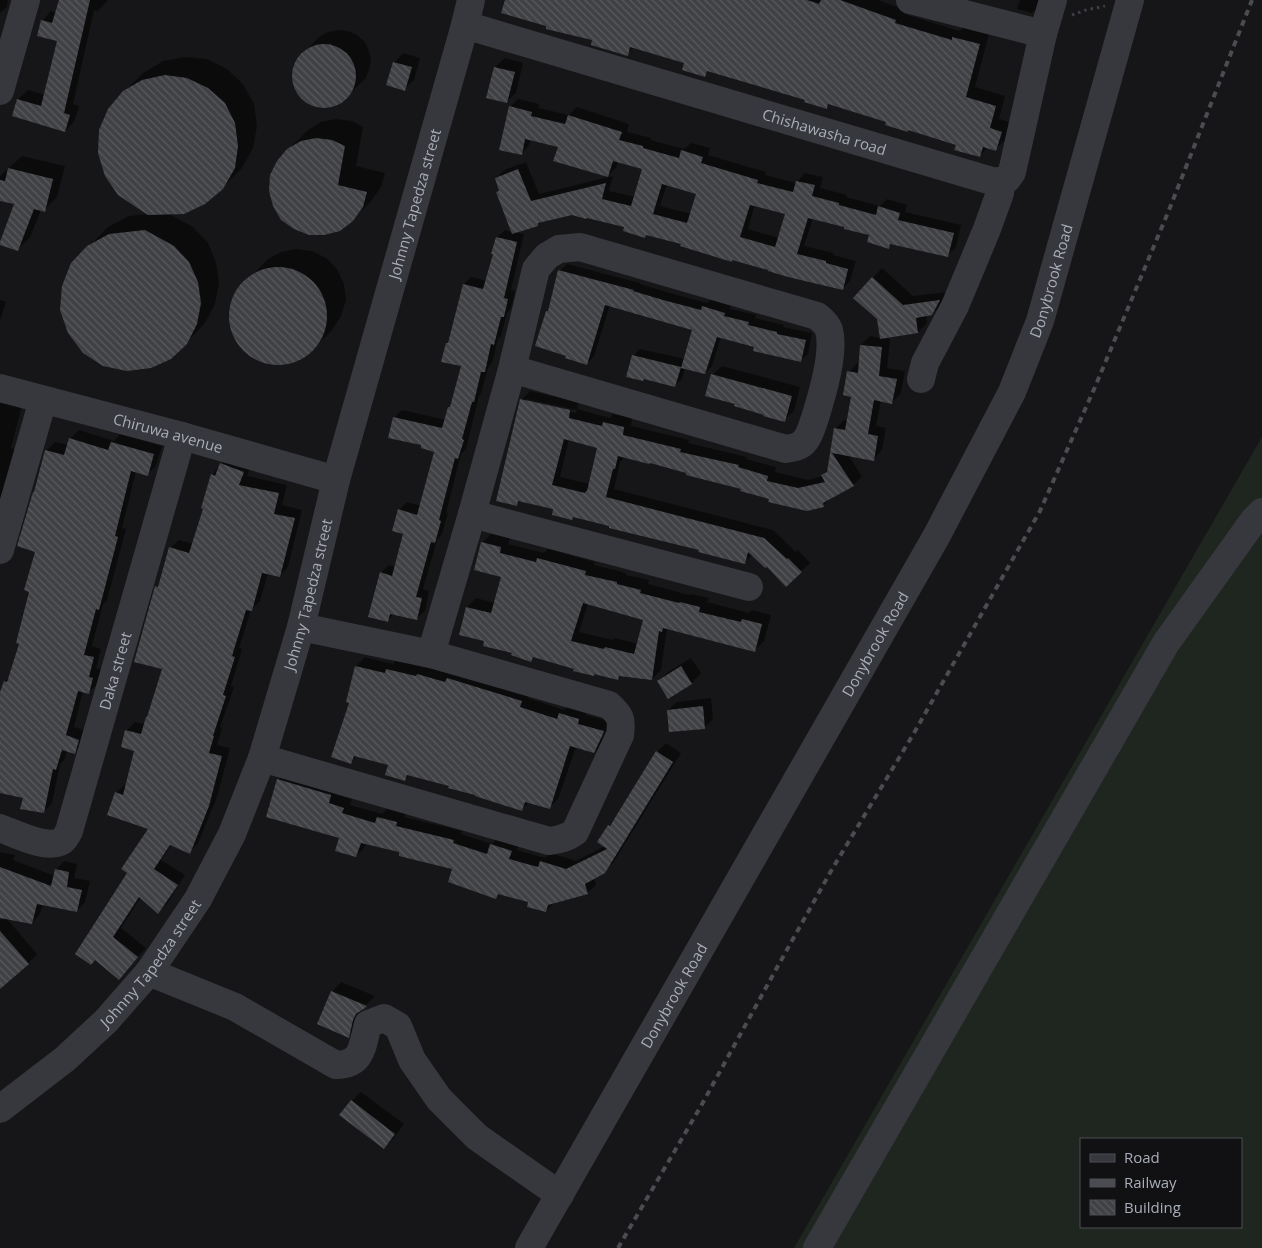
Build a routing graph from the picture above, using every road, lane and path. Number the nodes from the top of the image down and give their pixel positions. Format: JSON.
{"nodes":[{"id":1,"x":26,"y":0,"type":"edge"},
{"id":2,"x":910,"y":0,"type":"edge"},
{"id":3,"x":1053,"y":0,"type":"edge"},
{"id":4,"x":1130,"y":0,"type":"edge"},
{"id":5,"x":468,"y":13,"type":"edge"},
{"id":6,"x":1043,"y":34,"type":"junction"},
{"id":7,"x":4,"y":60,"type":"edge"},
{"id":8,"x":0,"y":91,"type":"edge"},
{"id":9,"x":1001,"y":181,"type":"junction"},
{"id":10,"x":512,"y":369,"type":"junction"},
{"id":11,"x":921,"y":379,"type":"dead end"},
{"id":12,"x":0,"y":388,"type":"edge"},
{"id":13,"x":43,"y":400,"type":"junction"},
{"id":14,"x":182,"y":436,"type":"junction"},
{"id":15,"x":336,"y":480,"type":"junction"},
{"id":16,"x":1262,"y":512,"type":"edge"},
{"id":17,"x":472,"y":514,"type":"junction"},
{"id":18,"x":0,"y":550,"type":"edge"},
{"id":19,"x":749,"y":587,"type":"dead end"},
{"id":20,"x":301,"y":627,"type":"junction"},
{"id":21,"x":431,"y":654,"type":"junction"},
{"id":22,"x":262,"y":758,"type":"junction"},
{"id":23,"x":0,"y":828,"type":"edge"},
{"id":24,"x":149,"y":972,"type":"junction"},
{"id":25,"x":0,"y":1109,"type":"edge"},
{"id":26,"x":560,"y":1195,"type":"junction"},
{"id":27,"x":530,"y":1248,"type":"edge"},
{"id":28,"x":817,"y":1248,"type":"edge"}],
"edges":[{"from":1,"to":7,"type":"street"},
{"from":2,"to":6,"type":"street"},
{"from":3,"to":6,"type":"street"},
{"from":4,"to":6,"type":"path"},
{"from":4,"to":26,"type":"street","name":"Donybrook Road"},
{"from":5,"to":9,"type":"street","name":"Chishawasha road"},
{"from":5,"to":15,"type":"street","name":"Johnny Tapedza street"},
{"from":6,"to":9,"type":"street"},
{"from":7,"to":8,"type":"street"},
{"from":9,"to":11,"type":"street"},
{"from":10,"to":10,"type":"street"},
{"from":10,"to":17,"type":"street"},
{"from":12,"to":13,"type":"street","name":"Chiruwa avenue"},
{"from":13,"to":14,"type":"street","name":"Chiruwa avenue"},
{"from":13,"to":18,"type":"street"},
{"from":14,"to":15,"type":"street","name":"Chiruwa avenue"},
{"from":14,"to":23,"type":"street","name":"Daka street"},
{"from":15,"to":20,"type":"street","name":"Johnny Tapedza street"},
{"from":16,"to":28,"type":"street"},
{"from":17,"to":19,"type":"street"},
{"from":17,"to":21,"type":"street"},
{"from":20,"to":21,"type":"street"},
{"from":20,"to":22,"type":"street","name":"Johnny Tapedza street"},
{"from":21,"to":22,"type":"street"},
{"from":22,"to":24,"type":"street","name":"Johnny Tapedza street"},
{"from":24,"to":25,"type":"street","name":"Johnny Tapedza street"},
{"from":24,"to":26,"type":"street"},
{"from":26,"to":27,"type":"street","name":"Donybrook Road"}]}
